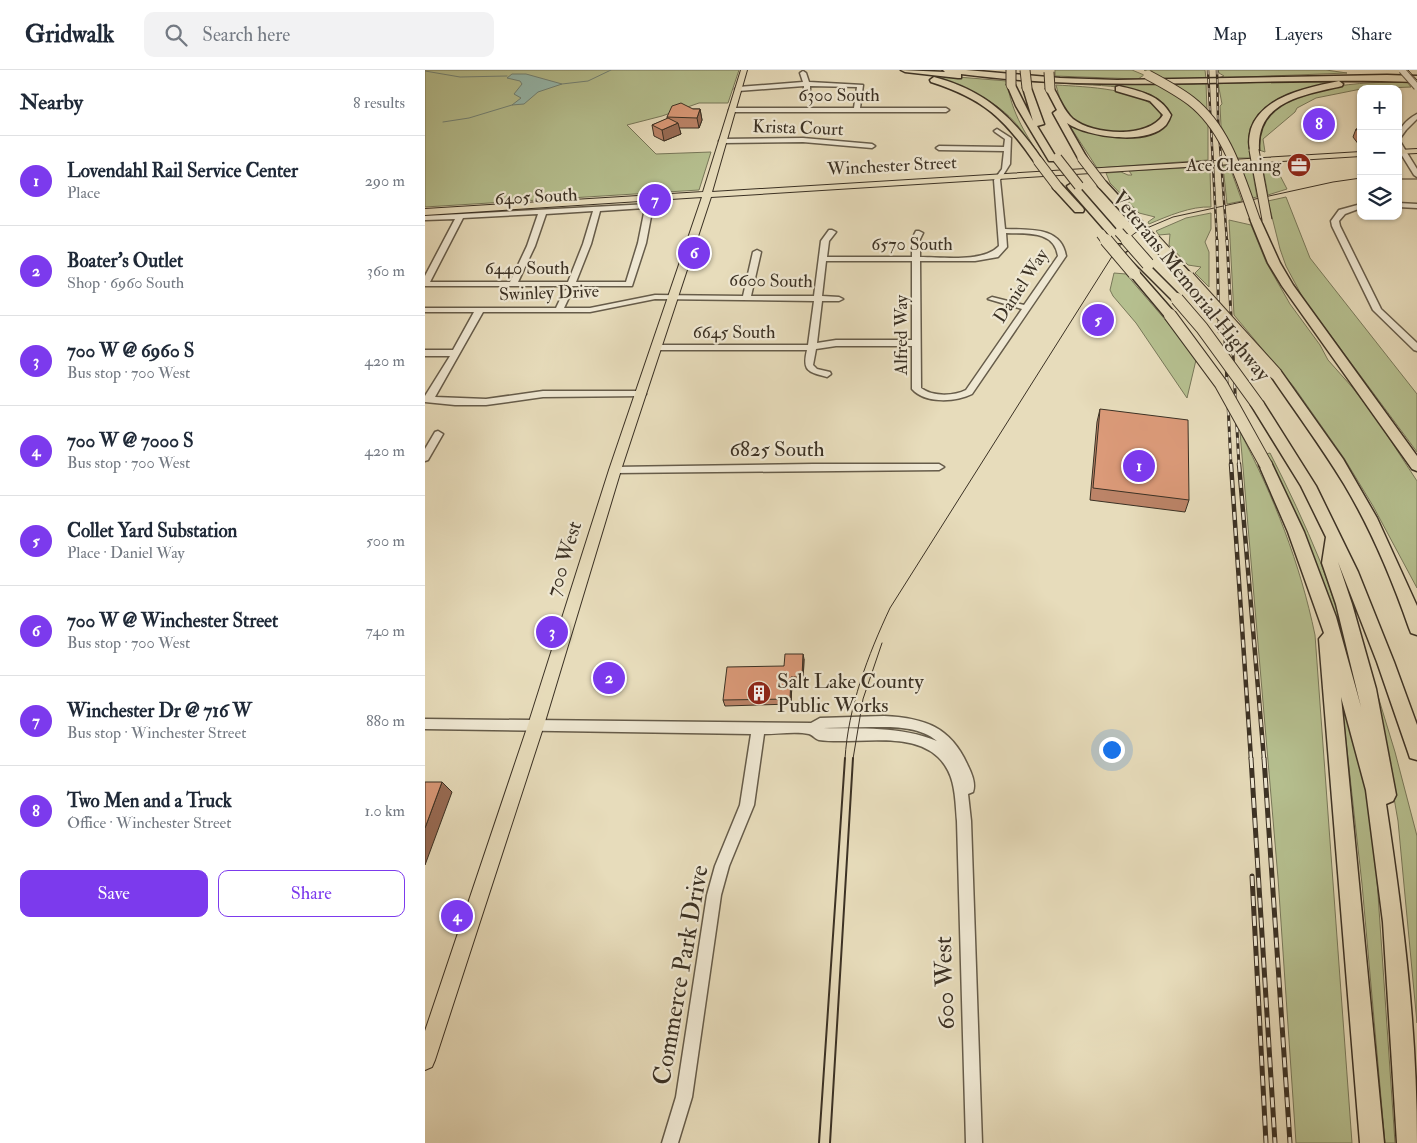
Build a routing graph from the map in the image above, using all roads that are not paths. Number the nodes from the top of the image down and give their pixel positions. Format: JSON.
{"nodes":[{"id":1,"x":744,"y":70,"type":"edge"},
{"id":2,"x":896,"y":70,"type":"edge"},
{"id":3,"x":905,"y":70,"type":"edge"},
{"id":4,"x":947,"y":70,"type":"edge"},
{"id":5,"x":990,"y":70,"type":"edge"},
{"id":6,"x":1011,"y":70,"type":"edge"},
{"id":7,"x":1025,"y":70,"type":"edge"},
{"id":8,"x":1355,"y":70,"type":"edge"},
{"id":9,"x":1402,"y":70,"type":"edge"},
{"id":10,"x":1049,"y":71,"type":"edge"},
{"id":11,"x":1417,"y":72,"type":"edge"},
{"id":12,"x":803,"y":73,"type":"dead end"},
{"id":13,"x":1145,"y":74,"type":"dead end"},
{"id":14,"x":1417,"y":80,"type":"edge"},
{"id":15,"x":1080,"y":81,"type":"junction"},
{"id":16,"x":807,"y":84,"type":"junction"},
{"id":17,"x":1417,"y":87,"type":"edge"},
{"id":18,"x":738,"y":89,"type":"junction"},
{"id":19,"x":1049,"y":89,"type":"junction"},
{"id":20,"x":807,"y":96,"type":"dead end"},
{"id":21,"x":732,"y":110,"type":"junction"},
{"id":22,"x":857,"y":110,"type":"junction"},
{"id":23,"x":946,"y":110,"type":"dead end"},
{"id":24,"x":1417,"y":116,"type":"edge"},
{"id":25,"x":997,"y":131,"type":"dead end"},
{"id":26,"x":1402,"y":131,"type":"edge"},
{"id":27,"x":722,"y":141,"type":"junction"},
{"id":28,"x":872,"y":146,"type":"dead end"},
{"id":29,"x":939,"y":148,"type":"dead end"},
{"id":30,"x":1007,"y":149,"type":"junction"},
{"id":31,"x":1402,"y":151,"type":"edge"},
{"id":32,"x":1417,"y":151,"type":"edge"},
{"id":33,"x":1357,"y":154,"type":"edge"},
{"id":34,"x":1402,"y":154,"type":"edge"},
{"id":35,"x":1055,"y":158,"type":"junction"},
{"id":36,"x":1417,"y":175,"type":"edge"},
{"id":37,"x":1000,"y":176,"type":"junction"},
{"id":38,"x":707,"y":194,"type":"junction"},
{"id":39,"x":582,"y":206,"type":"junction"},
{"id":40,"x":601,"y":206,"type":"junction"},
{"id":41,"x":1402,"y":206,"type":"edge"},
{"id":42,"x":1417,"y":206,"type":"edge"},
{"id":43,"x":1357,"y":207,"type":"edge"},
{"id":44,"x":543,"y":211,"type":"junction"},
{"id":45,"x":425,"y":212,"type":"edge"},
{"id":46,"x":460,"y":216,"type":"junction"},
{"id":47,"x":425,"y":218,"type":"edge"},
{"id":48,"x":1261,"y":219,"type":"junction"},
{"id":49,"x":1136,"y":221,"type":"joint"},
{"id":50,"x":1002,"y":231,"type":"junction"},
{"id":51,"x":832,"y":232,"type":"dead end"},
{"id":52,"x":919,"y":233,"type":"dead end"},
{"id":53,"x":1120,"y":236,"type":"junction"},
{"id":54,"x":1129,"y":251,"type":"joint"},
{"id":55,"x":757,"y":252,"type":"dead end"},
{"id":56,"x":823,"y":259,"type":"junction"},
{"id":57,"x":917,"y":259,"type":"junction"},
{"id":58,"x":1148,"y":264,"type":"joint"},
{"id":59,"x":1134,"y":272,"type":"joint"},
{"id":60,"x":1188,"y":276,"type":"joint"},
{"id":61,"x":425,"y":284,"type":"edge"},
{"id":62,"x":513,"y":284,"type":"junction"},
{"id":63,"x":629,"y":284,"type":"joint"},
{"id":64,"x":570,"y":287,"type":"junction"},
{"id":65,"x":673,"y":297,"type":"junction"},
{"id":66,"x":747,"y":297,"type":"junction"},
{"id":67,"x":819,"y":298,"type":"junction"},
{"id":68,"x":839,"y":298,"type":"dead end"},
{"id":69,"x":992,"y":299,"type":"dead end"},
{"id":70,"x":1177,"y":300,"type":"junction"},
{"id":71,"x":1027,"y":308,"type":"junction"},
{"id":72,"x":425,"y":310,"type":"edge"},
{"id":73,"x":480,"y":310,"type":"junction"},
{"id":74,"x":559,"y":310,"type":"junction"},
{"id":75,"x":1170,"y":315,"type":"joint"},
{"id":76,"x":917,"y":343,"type":"junction"},
{"id":77,"x":811,"y":346,"type":"junction"},
{"id":78,"x":656,"y":348,"type":"junction"},
{"id":79,"x":1417,"y":348,"type":"edge"},
{"id":80,"x":425,"y":353,"type":"edge"},
{"id":81,"x":455,"y":353,"type":"junction"},
{"id":82,"x":827,"y":374,"type":"dead end"},
{"id":83,"x":641,"y":394,"type":"junction"},
{"id":84,"x":966,"y":394,"type":"joint"},
{"id":85,"x":427,"y":399,"type":"edge"},
{"id":86,"x":1258,"y":404,"type":"joint"},
{"id":87,"x":438,"y":434,"type":"dead end"},
{"id":88,"x":427,"y":452,"type":"edge"},
{"id":89,"x":1417,"y":466,"type":"edge"},
{"id":90,"x":939,"y":468,"type":"dead end"},
{"id":91,"x":615,"y":470,"type":"junction"},
{"id":92,"x":1370,"y":516,"type":"junction"},
{"id":93,"x":1334,"y":537,"type":"junction"},
{"id":94,"x":1312,"y":576,"type":"junction"},
{"id":95,"x":1417,"y":608,"type":"edge"},
{"id":96,"x":1417,"y":628,"type":"edge"},
{"id":97,"x":425,"y":724,"type":"edge"},
{"id":98,"x":536,"y":725,"type":"junction"},
{"id":99,"x":759,"y":729,"type":"junction"},
{"id":100,"x":1417,"y":752,"type":"edge"},
{"id":101,"x":1393,"y":922,"type":"junction"},
{"id":102,"x":425,"y":1060,"type":"edge"},
{"id":103,"x":670,"y":1143,"type":"edge"},
{"id":104,"x":974,"y":1143,"type":"edge"},
{"id":105,"x":1372,"y":1143,"type":"edge"},
{"id":106,"x":1409,"y":1143,"type":"edge"}],
"edges":[{"from":1,"to":18,"type":"main road","name":"700 West"},
{"from":2,"to":59,"type":"highway","bridge":true},
{"from":3,"to":19,"type":"highway"},
{"from":4,"to":15,"type":"highway"},
{"from":5,"to":15,"type":"highway"},
{"from":6,"to":35,"type":"highway","bridge":true},
{"from":7,"to":35,"type":"highway","bridge":true},
{"from":8,"to":11,"type":"highway"},
{"from":9,"to":11,"type":"highway"},
{"from":9,"to":17,"type":"street","bridge":true},
{"from":10,"to":19,"type":"highway","name":"Veterans Memorial Highway","bridge":true},
{"from":12,"to":16,"type":"street"},
{"from":13,"to":48,"type":"highway","bridge":true},
{"from":14,"to":15,"type":"highway"},
{"from":14,"to":48,"type":"highway","bridge":true},
{"from":16,"to":18,"type":"street"},
{"from":16,"to":20,"type":"street"},
{"from":16,"to":22,"type":"street"},
{"from":18,"to":21,"type":"main road","name":"700 West"},
{"from":19,"to":49,"type":"highway","name":"Veterans Memorial Highway","bridge":true},
{"from":21,"to":22,"type":"street","name":"6300 South"},
{"from":21,"to":27,"type":"main road","name":"700 West"},
{"from":22,"to":23,"type":"street","name":"6300 South"},
{"from":24,"to":26,"type":"street"},
{"from":25,"to":30,"type":"street"},
{"from":27,"to":28,"type":"street","name":"Krista Court"},
{"from":27,"to":38,"type":"main road","name":"700 West"},
{"from":29,"to":30,"type":"street"},
{"from":30,"to":37,"type":"street"},
{"from":31,"to":32,"type":"main road"},
{"from":33,"to":37,"type":"main road","name":"Winchester Street"},
{"from":34,"to":36,"type":"street"},
{"from":35,"to":53,"type":"highway"},
{"from":37,"to":38,"type":"main road","name":"Winchester Street"},
{"from":37,"to":50,"type":"street"},
{"from":38,"to":40,"type":"main road","name":"Winchester Street"},
{"from":38,"to":65,"type":"main road","name":"700 West"},
{"from":39,"to":40,"type":"main road","name":"Winchester Street"},
{"from":39,"to":44,"type":"street","name":"6405 South"},
{"from":39,"to":45,"type":"main road","name":"Winchester Street"},
{"from":40,"to":63,"type":"street","name":"6405 South"},
{"from":40,"to":64,"type":"street"},
{"from":41,"to":42,"type":"street"},
{"from":43,"to":79,"type":"street"},
{"from":44,"to":46,"type":"street","name":"6405 South"},
{"from":44,"to":62,"type":"street"},
{"from":46,"to":47,"type":"street","name":"6405 South"},
{"from":46,"to":61,"type":"street"},
{"from":48,"to":89,"type":"highway"},
{"from":49,"to":60,"type":"highway","name":"Veterans Memorial Highway","bridge":true},
{"from":50,"to":57,"type":"street","name":"6570 South"},
{"from":50,"to":71,"type":"street","name":"Daniel Way"},
{"from":51,"to":56,"type":"street"},
{"from":52,"to":57,"type":"street","name":"Alfred Way"},
{"from":53,"to":54,"type":"highway"},
{"from":53,"to":58,"type":"highway","name":"Veterans Memorial Highway","bridge":true},
{"from":54,"to":70,"type":"highway"},
{"from":55,"to":66,"type":"street"},
{"from":56,"to":57,"type":"street","name":"6570 South"},
{"from":56,"to":67,"type":"street"},
{"from":57,"to":76,"type":"street","name":"Alfred Way"},
{"from":58,"to":70,"type":"highway","name":"Veterans Memorial Highway"},
{"from":59,"to":75,"type":"highway"},
{"from":60,"to":92,"type":"highway","name":"Veterans Memorial Highway","bridge":true},
{"from":61,"to":62,"type":"street","name":"6440 South"},
{"from":62,"to":64,"type":"street","name":"6440 South"},
{"from":63,"to":64,"type":"street","name":"6440 South"},
{"from":64,"to":74,"type":"street"},
{"from":65,"to":66,"type":"street","name":"6600 South"},
{"from":65,"to":74,"type":"street","name":"Swinley Drive"},
{"from":65,"to":78,"type":"main road","name":"700 West"},
{"from":66,"to":67,"type":"street","name":"6600 South"},
{"from":67,"to":68,"type":"street","name":"6600 South"},
{"from":67,"to":77,"type":"street"},
{"from":69,"to":71,"type":"street"},
{"from":70,"to":86,"type":"highway","name":"Veterans Memorial Highway","bridge":true},
{"from":71,"to":84,"type":"street","name":"Daniel Way"},
{"from":72,"to":73,"type":"street","name":"Swinley Drive"},
{"from":73,"to":74,"type":"street","name":"Swinley Drive"},
{"from":73,"to":81,"type":"street"},
{"from":75,"to":94,"type":"highway","bridge":true},
{"from":76,"to":77,"type":"street","name":"6645 South"},
{"from":76,"to":84,"type":"street","name":"Alfred Way"},
{"from":77,"to":78,"type":"street","name":"6645 South"},
{"from":77,"to":82,"type":"street"},
{"from":78,"to":83,"type":"main road","name":"700 West"},
{"from":80,"to":81,"type":"street"},
{"from":81,"to":85,"type":"street"},
{"from":83,"to":85,"type":"street"},
{"from":83,"to":91,"type":"main road","name":"700 West"},
{"from":86,"to":93,"type":"highway","name":"Veterans Memorial Highway"},
{"from":87,"to":88,"type":"street"},
{"from":90,"to":91,"type":"street","name":"6825 South"},
{"from":91,"to":98,"type":"main road","name":"700 West"},
{"from":92,"to":95,"type":"highway"},
{"from":92,"to":96,"type":"highway","name":"Veterans Memorial Highway"},
{"from":93,"to":100,"type":"highway","name":"Veterans Memorial Highway"},
{"from":93,"to":101,"type":"highway"},
{"from":94,"to":101,"type":"highway"},
{"from":94,"to":105,"type":"highway"},
{"from":97,"to":98,"type":"street"},
{"from":98,"to":99,"type":"street"},
{"from":98,"to":102,"type":"main road","name":"700 West"},
{"from":99,"to":103,"type":"street","name":"Commerce Park Drive"},
{"from":99,"to":104,"type":"street","name":"600 West"},
{"from":101,"to":106,"type":"highway"}]}
